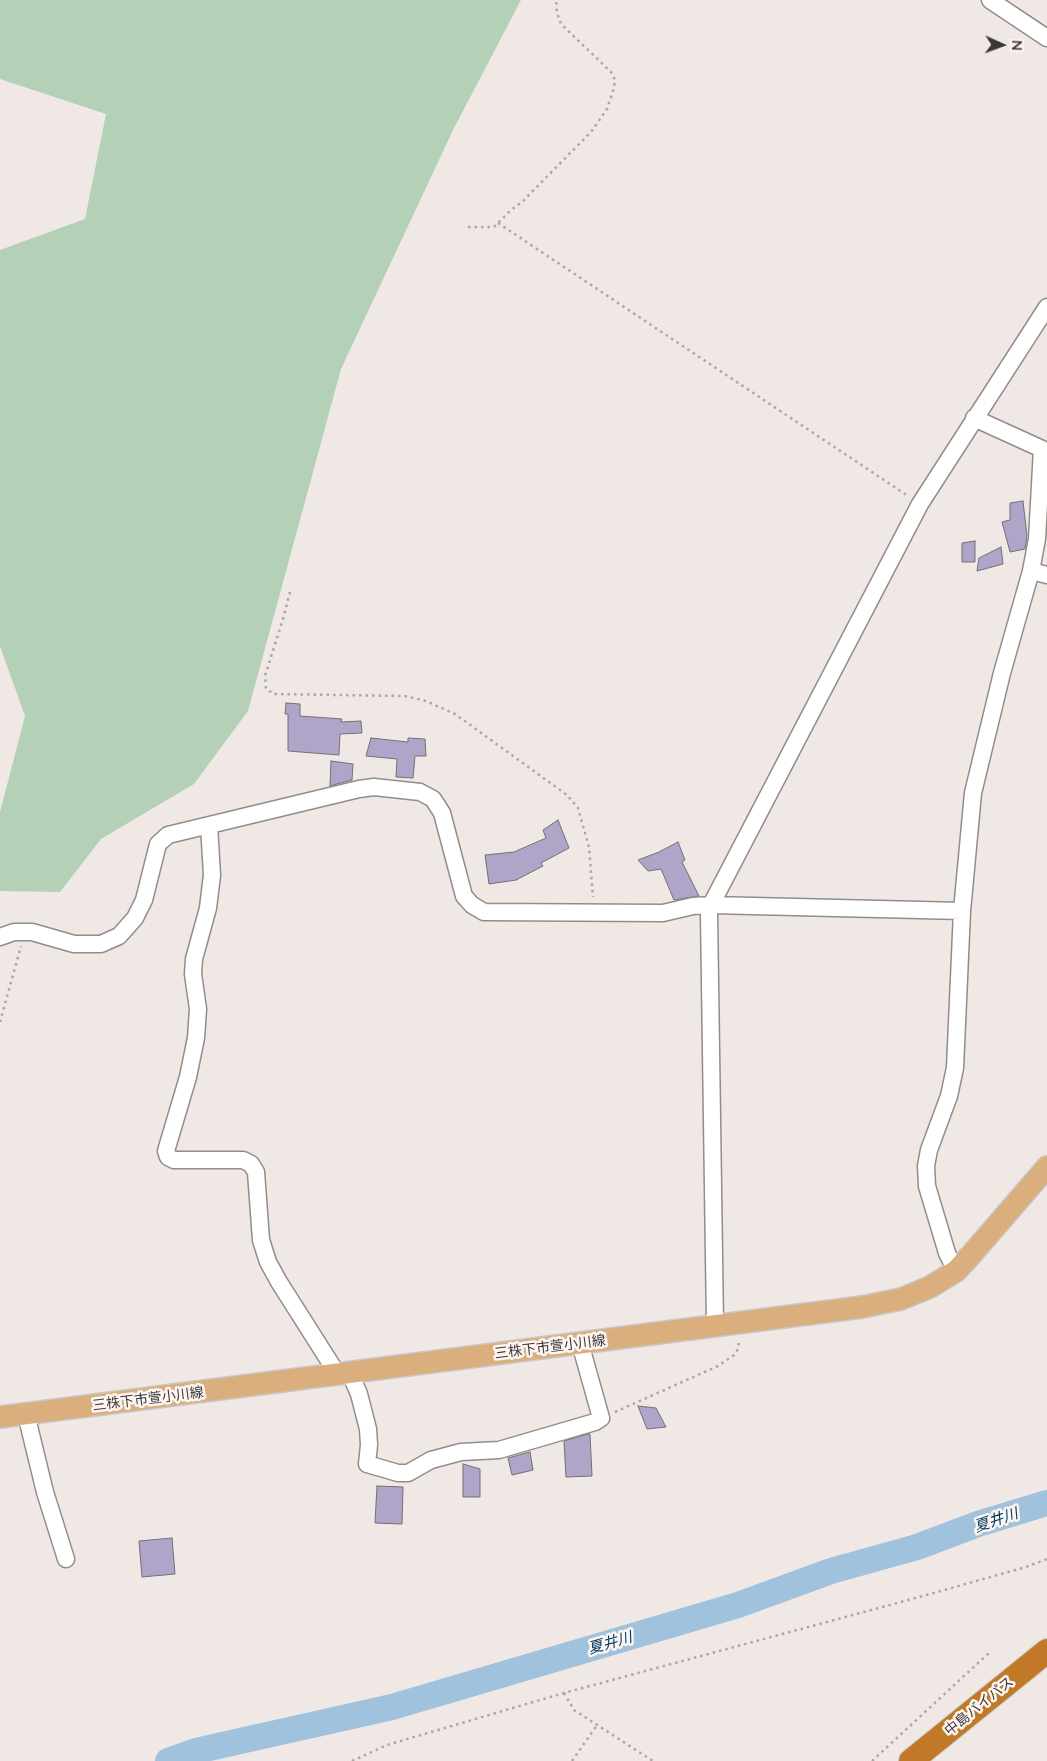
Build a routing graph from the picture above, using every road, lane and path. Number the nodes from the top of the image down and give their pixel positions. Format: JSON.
{"nodes":[{"id":1,"x":556,"y":0,"type":"edge"},
{"id":2,"x":990,"y":0,"type":"edge"},
{"id":3,"x":1047,"y":38,"type":"edge"},
{"id":4,"x":498,"y":223,"type":"junction"},
{"id":5,"x":468,"y":227,"type":"dead end"},
{"id":6,"x":1047,"y":307,"type":"edge"},
{"id":7,"x":974,"y":418,"type":"junction"},
{"id":8,"x":920,"y":504,"type":"junction"},
{"id":9,"x":1031,"y":571,"type":"junction"},
{"id":10,"x":1047,"y":575,"type":"edge"},
{"id":11,"x":290,"y":592,"type":"dead end"},
{"id":12,"x":209,"y":825,"type":"junction"},
{"id":13,"x":711,"y":905,"type":"junction"},
{"id":14,"x":953,"y":910,"type":"junction"},
{"id":15,"x":594,"y":913,"type":"junction"},
{"id":16,"x":24,"y":932,"type":"junction"},
{"id":17,"x":0,"y":937,"type":"edge"},
{"id":18,"x":0,"y":1022,"type":"edge"},
{"id":19,"x":1045,"y":1174,"type":"edge"},
{"id":20,"x":956,"y":1271,"type":"junction"},
{"id":21,"x":736,"y":1322,"type":"junction"},
{"id":22,"x":715,"y":1325,"type":"junction"},
{"id":23,"x":580,"y":1343,"type":"junction"},
{"id":24,"x":344,"y":1374,"type":"junction"},
{"id":25,"x":26,"y":1414,"type":"junction"},
{"id":26,"x":0,"y":1418,"type":"edge"},
{"id":27,"x":601,"y":1418,"type":"junction"},
{"id":28,"x":66,"y":1559,"type":"dead end"},
{"id":29,"x":1047,"y":1559,"type":"edge"},
{"id":30,"x":1047,"y":1651,"type":"edge"},
{"id":31,"x":990,"y":1652,"type":"dead end"},
{"id":32,"x":564,"y":1694,"type":"junction"},
{"id":33,"x":597,"y":1725,"type":"junction"},
{"id":34,"x":352,"y":1761,"type":"edge"},
{"id":35,"x":572,"y":1761,"type":"edge"},
{"id":36,"x":653,"y":1761,"type":"edge"},
{"id":37,"x":872,"y":1761,"type":"edge"},
{"id":38,"x":911,"y":1761,"type":"edge"}],
"edges":[{"from":1,"to":4,"type":"path"},
{"from":2,"to":3,"type":"street"},
{"from":4,"to":5,"type":"path"},
{"from":4,"to":8,"type":"path"},
{"from":6,"to":7,"type":"street"},
{"from":7,"to":8,"type":"street"},
{"from":7,"to":9,"type":"street"},
{"from":8,"to":13,"type":"street"},
{"from":9,"to":10,"type":"street"},
{"from":9,"to":14,"type":"street"},
{"from":11,"to":15,"type":"path"},
{"from":12,"to":15,"type":"street"},
{"from":12,"to":16,"type":"street"},
{"from":12,"to":24,"type":"street"},
{"from":13,"to":14,"type":"street"},
{"from":13,"to":15,"type":"street"},
{"from":13,"to":22,"type":"street"},
{"from":14,"to":20,"type":"street"},
{"from":16,"to":17,"type":"street"},
{"from":16,"to":18,"type":"path"},
{"from":19,"to":20,"type":"main road","name":"三株下市萱小川線"},
{"from":20,"to":21,"type":"main road","name":"三株下市萱小川線"},
{"from":21,"to":22,"type":"main road","name":"三株下市萱小川線"},
{"from":21,"to":27,"type":"path"},
{"from":22,"to":23,"type":"main road","name":"三株下市萱小川線"},
{"from":23,"to":24,"type":"main road","name":"三株下市萱小川線"},
{"from":23,"to":27,"type":"street"},
{"from":24,"to":25,"type":"main road","name":"三株下市萱小川線"},
{"from":24,"to":27,"type":"street"},
{"from":25,"to":26,"type":"main road","name":"三株下市萱小川線"},
{"from":25,"to":28,"type":"street"},
{"from":29,"to":32,"type":"path"},
{"from":30,"to":38,"type":"highway","name":"中島バイパス"},
{"from":31,"to":37,"type":"path"},
{"from":32,"to":33,"type":"path"},
{"from":32,"to":34,"type":"path"},
{"from":33,"to":35,"type":"path"},
{"from":33,"to":36,"type":"path"}]}
